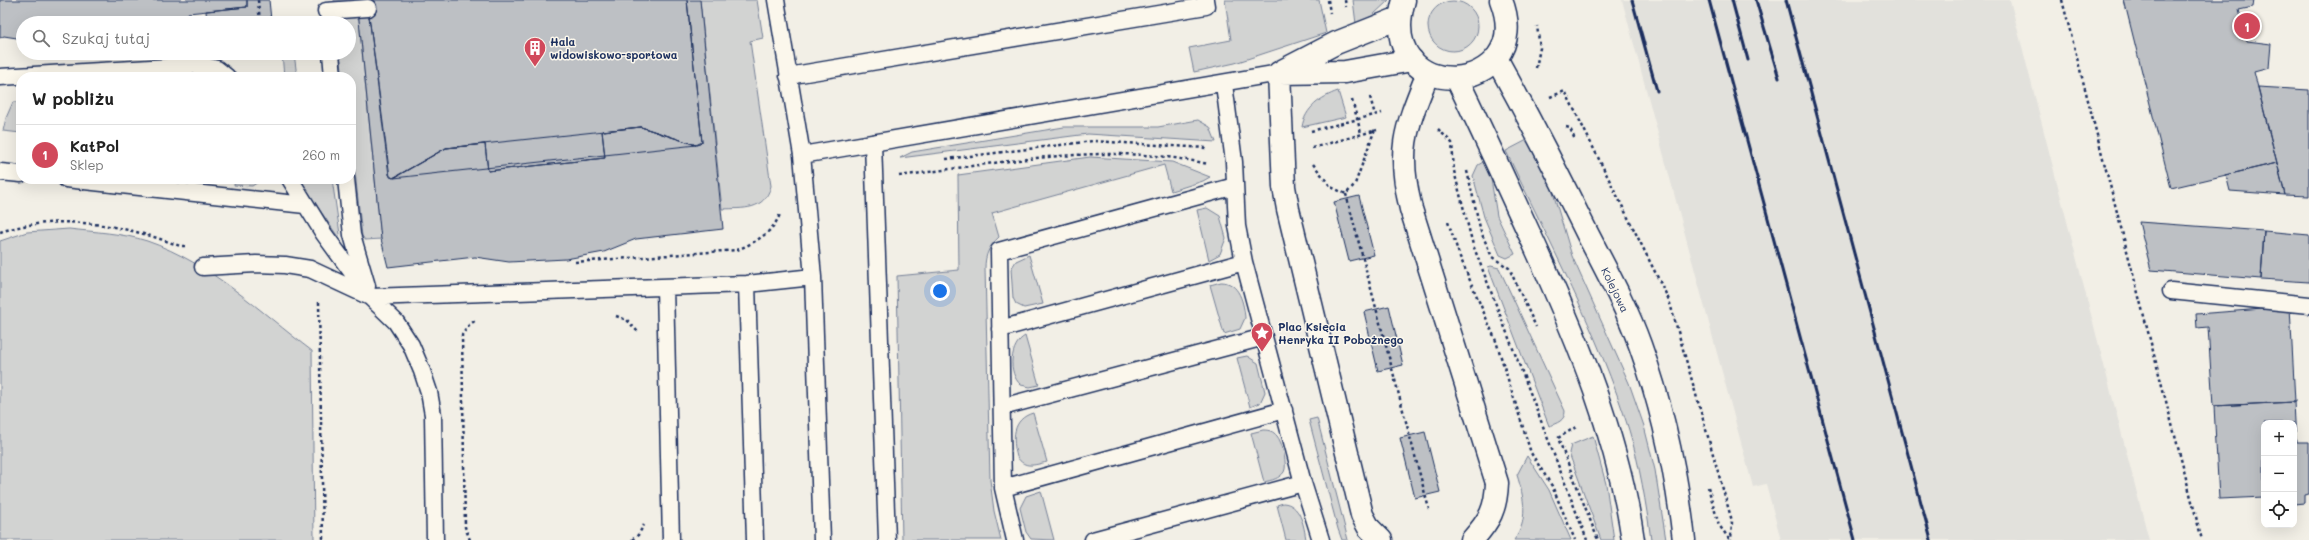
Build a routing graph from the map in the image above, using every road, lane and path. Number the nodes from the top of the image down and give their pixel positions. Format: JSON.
{"nodes":[{"id":1,"x":258,"y":0,"type":"edge"},
{"id":2,"x":778,"y":0,"type":"edge"},
{"id":3,"x":1205,"y":0,"type":"edge"},
{"id":4,"x":1501,"y":0,"type":"edge"},
{"id":5,"x":2062,"y":0,"type":"edge"},
{"id":6,"x":368,"y":8,"type":"dead end"},
{"id":7,"x":1402,"y":9,"type":"edge"},
{"id":8,"x":326,"y":11,"type":"edge"},
{"id":9,"x":259,"y":16,"type":"edge"},
{"id":10,"x":1496,"y":58,"type":"junction"},
{"id":11,"x":332,"y":60,"type":"edge"},
{"id":12,"x":1420,"y":67,"type":"junction"},
{"id":13,"x":84,"y":72,"type":"edge"},
{"id":14,"x":221,"y":72,"type":"edge"},
{"id":15,"x":333,"y":72,"type":"edge"},
{"id":16,"x":1279,"y":73,"type":"junction"},
{"id":17,"x":16,"y":76,"type":"edge"},
{"id":18,"x":788,"y":76,"type":"junction"},
{"id":19,"x":0,"y":77,"type":"edge"},
{"id":20,"x":1457,"y":79,"type":"junction"},
{"id":21,"x":1224,"y":84,"type":"junction"},
{"id":22,"x":1565,"y":91,"type":"dead end"},
{"id":23,"x":1375,"y":129,"type":"dead end"},
{"id":24,"x":873,"y":143,"type":"junction"},
{"id":25,"x":802,"y":155,"type":"junction"},
{"id":26,"x":1309,"y":157,"type":"dead end"},
{"id":27,"x":0,"y":172,"type":"edge"},
{"id":28,"x":16,"y":174,"type":"edge"},
{"id":29,"x":112,"y":184,"type":"edge"},
{"id":30,"x":293,"y":184,"type":"edge"},
{"id":31,"x":347,"y":184,"type":"edge"},
{"id":32,"x":1235,"y":186,"type":"junction"},
{"id":33,"x":1346,"y":194,"type":"junction"},
{"id":34,"x":305,"y":205,"type":"junction"},
{"id":35,"x":782,"y":208,"type":"dead end"},
{"id":36,"x":0,"y":232,"type":"edge"},
{"id":37,"x":195,"y":245,"type":"dead end"},
{"id":38,"x":574,"y":262,"type":"dead end"},
{"id":39,"x":1244,"y":262,"type":"junction"},
{"id":40,"x":203,"y":267,"type":"dead end"},
{"id":41,"x":319,"y":272,"type":"junction"},
{"id":42,"x":813,"y":277,"type":"junction"},
{"id":43,"x":747,"y":284,"type":"junction"},
{"id":44,"x":665,"y":287,"type":"junction"},
{"id":45,"x":2170,"y":291,"type":"dead end"},
{"id":46,"x":370,"y":297,"type":"junction"},
{"id":47,"x":2309,"y":304,"type":"edge"},
{"id":48,"x":612,"y":314,"type":"dead end"},
{"id":49,"x":483,"y":318,"type":"dead end"},
{"id":50,"x":1000,"y":329,"type":"junction"},
{"id":51,"x":641,"y":336,"type":"dead end"},
{"id":52,"x":1264,"y":337,"type":"junction"},
{"id":53,"x":1002,"y":407,"type":"junction"},
{"id":54,"x":1284,"y":410,"type":"junction"},
{"id":55,"x":1303,"y":483,"type":"junction"},
{"id":56,"x":1003,"y":488,"type":"junction"},
{"id":57,"x":1429,"y":509,"type":"dead end"},
{"id":58,"x":645,"y":522,"type":"dead end"},
{"id":59,"x":323,"y":540,"type":"edge"},
{"id":60,"x":435,"y":540,"type":"edge"},
{"id":61,"x":470,"y":540,"type":"edge"},
{"id":62,"x":632,"y":540,"type":"edge"},
{"id":63,"x":671,"y":540,"type":"edge"},
{"id":64,"x":755,"y":540,"type":"edge"},
{"id":65,"x":822,"y":540,"type":"edge"},
{"id":66,"x":887,"y":540,"type":"edge"},
{"id":67,"x":1015,"y":540,"type":"edge"},
{"id":68,"x":1093,"y":540,"type":"edge"},
{"id":69,"x":1320,"y":540,"type":"edge"},
{"id":70,"x":1381,"y":540,"type":"edge"},
{"id":71,"x":1472,"y":540,"type":"edge"},
{"id":72,"x":1633,"y":540,"type":"edge"},
{"id":73,"x":1684,"y":540,"type":"edge"},
{"id":74,"x":1731,"y":540,"type":"edge"},
{"id":75,"x":2202,"y":540,"type":"edge"}],
"edges":[{"from":1,"to":9,"type":"path"},
{"from":2,"to":18,"type":"lane"},
{"from":3,"to":18,"type":"lane"},
{"from":4,"to":10,"type":"street"},
{"from":5,"to":75,"type":"path"},
{"from":6,"to":8,"type":"lane"},
{"from":7,"to":12,"type":"street"},
{"from":7,"to":16,"type":"street"},
{"from":10,"to":20,"type":"street"},
{"from":10,"to":73,"type":"street","name":"Kolejowa"},
{"from":11,"to":15,"type":"lane"},
{"from":12,"to":16,"type":"street"},
{"from":12,"to":20,"type":"street"},
{"from":12,"to":71,"type":"street"},
{"from":13,"to":14,"type":"lane"},
{"from":16,"to":21,"type":"lane"},
{"from":16,"to":70,"type":"street"},
{"from":17,"to":19,"type":"lane"},
{"from":18,"to":25,"type":"lane"},
{"from":20,"to":72,"type":"street"},
{"from":21,"to":24,"type":"lane"},
{"from":21,"to":32,"type":"lane"},
{"from":22,"to":74,"type":"path"},
{"from":23,"to":33,"type":"path"},
{"from":24,"to":25,"type":"lane"},
{"from":24,"to":66,"type":"lane"},
{"from":25,"to":42,"type":"lane"},
{"from":26,"to":33,"type":"path"},
{"from":27,"to":28,"type":"lane"},
{"from":29,"to":34,"type":"lane"},
{"from":30,"to":34,"type":"lane"},
{"from":31,"to":46,"type":"lane"},
{"from":32,"to":39,"type":"lane"},
{"from":32,"to":50,"type":"lane"},
{"from":33,"to":57,"type":"path"},
{"from":34,"to":46,"type":"lane"},
{"from":35,"to":38,"type":"path"},
{"from":36,"to":37,"type":"path"},
{"from":39,"to":50,"type":"lane"},
{"from":39,"to":52,"type":"lane"},
{"from":40,"to":41,"type":"lane"},
{"from":41,"to":46,"type":"lane"},
{"from":41,"to":59,"type":"path"},
{"from":42,"to":43,"type":"lane"},
{"from":42,"to":65,"type":"lane"},
{"from":43,"to":44,"type":"lane"},
{"from":43,"to":64,"type":"lane"},
{"from":44,"to":46,"type":"lane"},
{"from":44,"to":63,"type":"lane"},
{"from":45,"to":47,"type":"lane"},
{"from":46,"to":60,"type":"lane"},
{"from":48,"to":51,"type":"path"},
{"from":49,"to":61,"type":"path"},
{"from":50,"to":53,"type":"lane"},
{"from":52,"to":53,"type":"lane"},
{"from":52,"to":54,"type":"lane"},
{"from":53,"to":56,"type":"lane"},
{"from":54,"to":55,"type":"lane"},
{"from":54,"to":56,"type":"lane"},
{"from":55,"to":68,"type":"lane"},
{"from":55,"to":69,"type":"lane"},
{"from":56,"to":67,"type":"lane"},
{"from":58,"to":62,"type":"path"}]}
